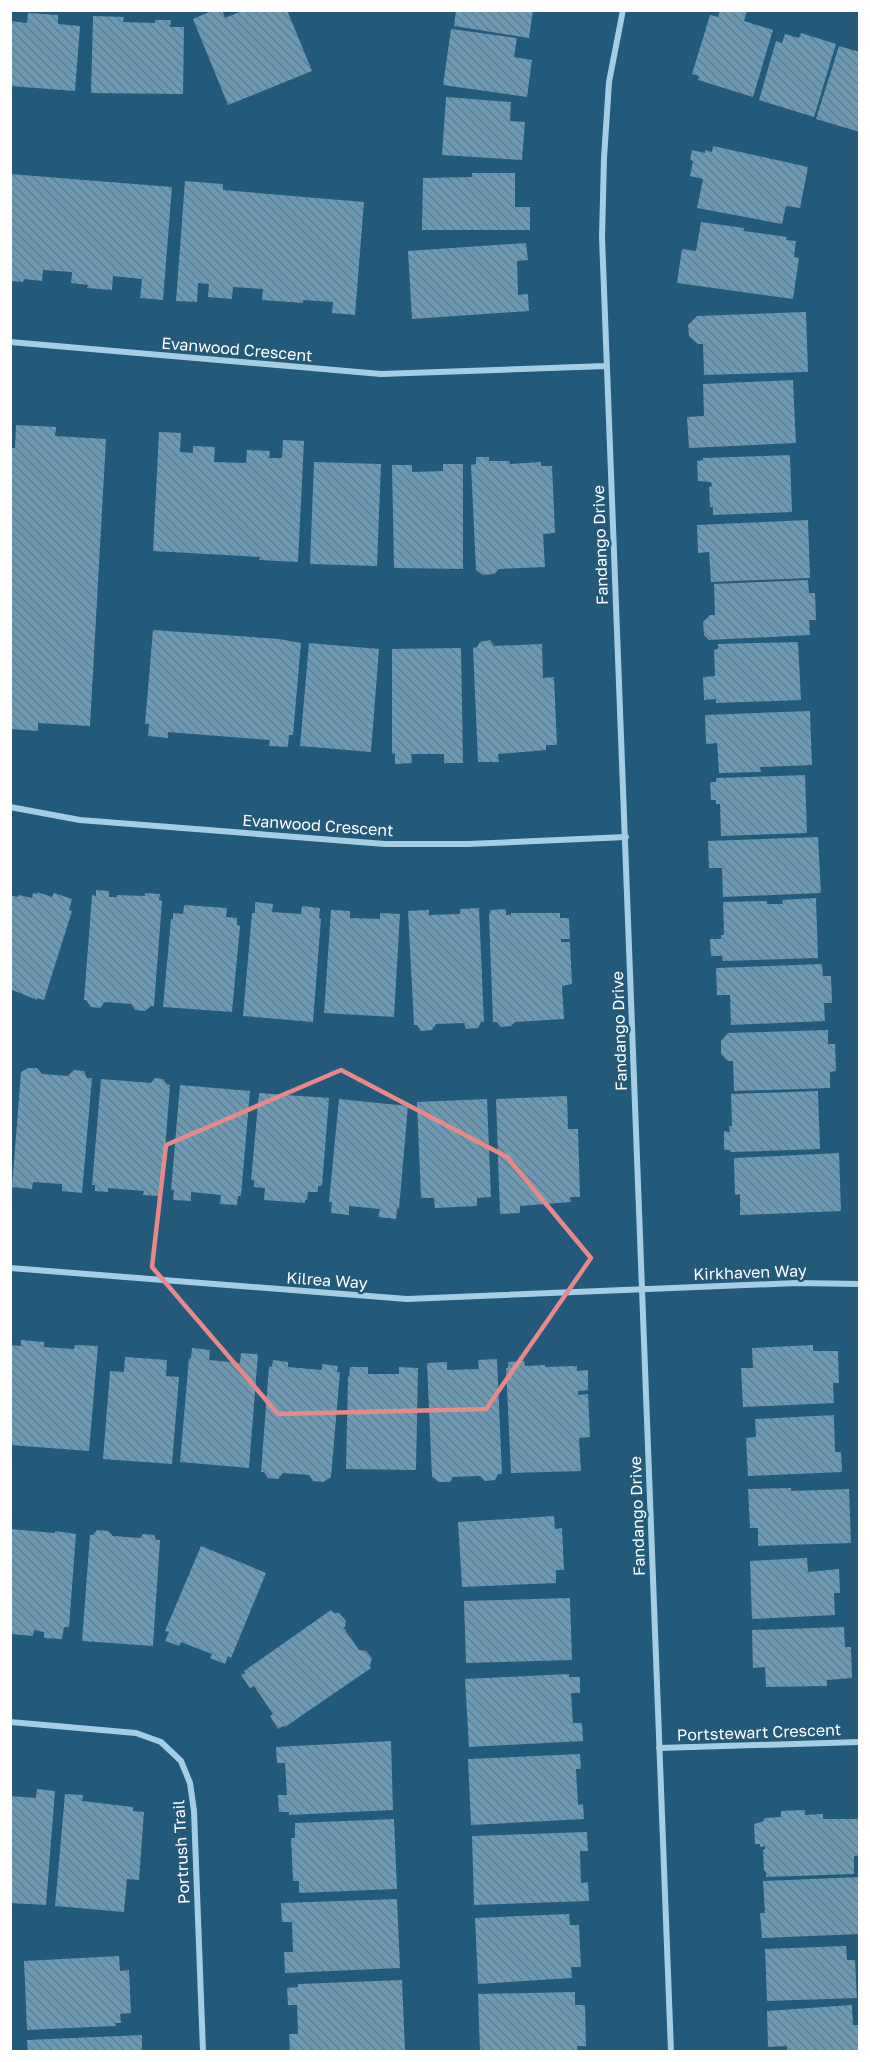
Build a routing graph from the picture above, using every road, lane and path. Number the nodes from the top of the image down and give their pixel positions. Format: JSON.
{"nodes":[{"id":1,"x":623,"y":10,"type":"edge"},
{"id":2,"x":10,"y":342,"type":"edge"},
{"id":3,"x":606,"y":366,"type":"junction"},
{"id":4,"x":10,"y":807,"type":"edge"},
{"id":5,"x":626,"y":837,"type":"junction"},
{"id":6,"x":10,"y":1268,"type":"edge"},
{"id":7,"x":860,"y":1284,"type":"edge"},
{"id":8,"x":642,"y":1290,"type":"junction"},
{"id":9,"x":10,"y":1722,"type":"edge"},
{"id":10,"x":860,"y":1742,"type":"edge"},
{"id":11,"x":659,"y":1749,"type":"junction"},
{"id":12,"x":202,"y":2052,"type":"edge"},
{"id":13,"x":671,"y":2052,"type":"edge"}],
"edges":[{"from":1,"to":3,"type":"street","name":"Fandango Drive"},
{"from":2,"to":3,"type":"street","name":"Evanwood Crescent"},
{"from":3,"to":5,"type":"street","name":"Fandango Drive"},
{"from":4,"to":5,"type":"street","name":"Evanwood Crescent"},
{"from":5,"to":8,"type":"street","name":"Fandango Drive"},
{"from":6,"to":8,"type":"street","name":"Kilrea Way"},
{"from":7,"to":8,"type":"street","name":"Kirkhaven Way"},
{"from":8,"to":11,"type":"street","name":"Fandango Drive"},
{"from":9,"to":12,"type":"street","name":"Portrush Trail"},
{"from":10,"to":11,"type":"street","name":"Portstewart Crescent"},
{"from":11,"to":13,"type":"street","name":"Fandango Drive"}]}
